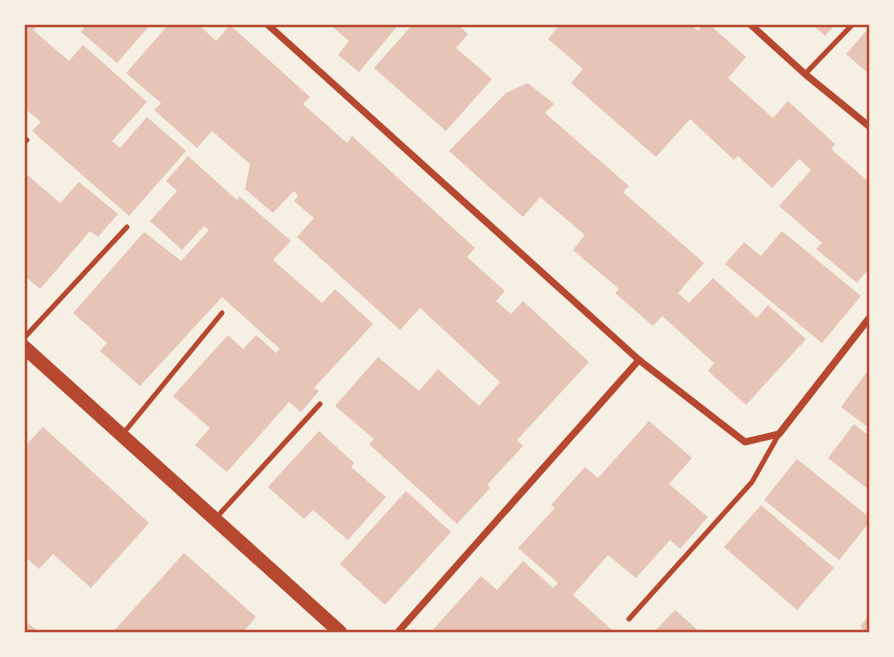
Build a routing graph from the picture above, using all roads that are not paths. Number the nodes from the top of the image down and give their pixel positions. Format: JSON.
{"nodes":[{"id":1,"x":267,"y":24,"type":"edge"},
{"id":2,"x":750,"y":24,"type":"edge"},
{"id":3,"x":853,"y":24,"type":"edge"},
{"id":4,"x":805,"y":74,"type":"junction"},
{"id":5,"x":870,"y":127,"type":"edge"},
{"id":6,"x":127,"y":227,"type":"dead end"},
{"id":7,"x":222,"y":313,"type":"dead end"},
{"id":8,"x":870,"y":317,"type":"edge"},
{"id":9,"x":24,"y":338,"type":"edge"},
{"id":10,"x":24,"y":347,"type":"edge"},
{"id":11,"x":639,"y":360,"type":"junction"},
{"id":12,"x":320,"y":404,"type":"dead end"},
{"id":13,"x":122,"y":435,"type":"junction"},
{"id":14,"x":779,"y":435,"type":"junction"},
{"id":15,"x":215,"y":519,"type":"junction"},
{"id":16,"x":629,"y":619,"type":"dead end"},
{"id":17,"x":340,"y":632,"type":"edge"},
{"id":18,"x":398,"y":632,"type":"edge"}],
"edges":[{"from":1,"to":11,"type":"street"},
{"from":2,"to":4,"type":"street"},
{"from":3,"to":4,"type":"lane"},
{"from":4,"to":5,"type":"street"},
{"from":6,"to":9,"type":"lane"},
{"from":7,"to":13,"type":"lane"},
{"from":8,"to":14,"type":"street"},
{"from":10,"to":13,"type":"main road"},
{"from":11,"to":14,"type":"street"},
{"from":11,"to":18,"type":"street"},
{"from":12,"to":15,"type":"lane"},
{"from":13,"to":15,"type":"main road"},
{"from":14,"to":16,"type":"lane"},
{"from":15,"to":17,"type":"main road"}]}
